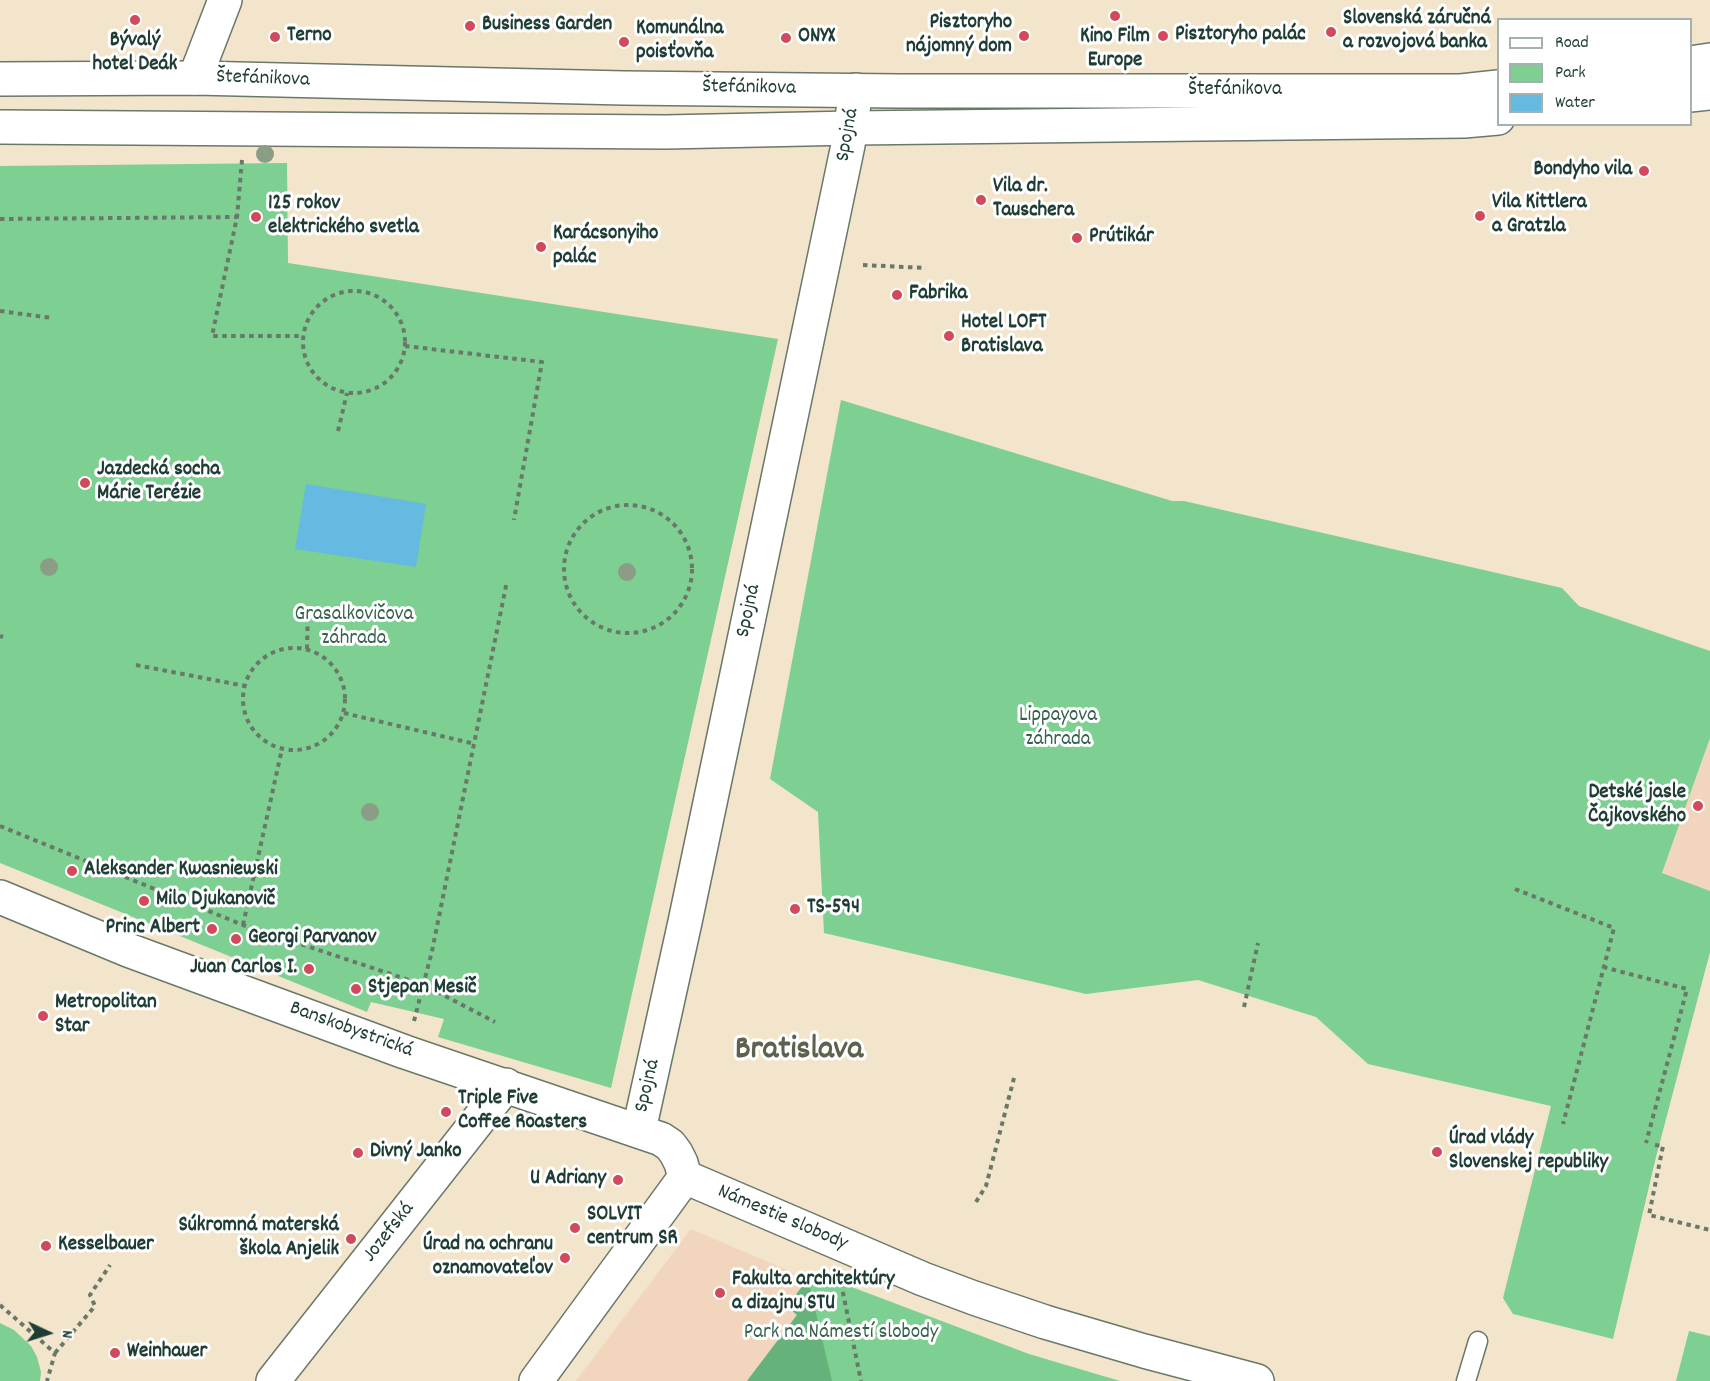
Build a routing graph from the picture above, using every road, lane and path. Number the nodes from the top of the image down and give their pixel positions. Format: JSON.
{"nodes":[{"id":1,"x":225,"y":0,"type":"edge"},
{"id":2,"x":1710,"y":60,"type":"edge"},
{"id":3,"x":1692,"y":63,"type":"edge"},
{"id":4,"x":195,"y":78,"type":"junction"},
{"id":5,"x":0,"y":79,"type":"edge"},
{"id":6,"x":1497,"y":87,"type":"edge"},
{"id":7,"x":856,"y":90,"type":"junction"},
{"id":8,"x":1710,"y":93,"type":"edge"},
{"id":9,"x":1692,"y":95,"type":"edge"},
{"id":10,"x":1497,"y":117,"type":"edge"},
{"id":11,"x":0,"y":127,"type":"edge"},
{"id":12,"x":852,"y":128,"type":"junction"},
{"id":13,"x":242,"y":164,"type":"dead end"},
{"id":14,"x":237,"y":217,"type":"junction"},
{"id":15,"x":0,"y":219,"type":"edge"},
{"id":16,"x":863,"y":265,"type":"dead end"},
{"id":17,"x":926,"y":268,"type":"dead end"},
{"id":18,"x":0,"y":311,"type":"edge"},
{"id":19,"x":52,"y":318,"type":"dead end"},
{"id":20,"x":303,"y":336,"type":"junction"},
{"id":21,"x":405,"y":346,"type":"junction"},
{"id":22,"x":347,"y":393,"type":"junction"},
{"id":23,"x":338,"y":431,"type":"dead end"},
{"id":24,"x":514,"y":520,"type":"dead end"},
{"id":25,"x":578,"y":530,"type":"joint"},
{"id":26,"x":507,"y":581,"type":"dead end"},
{"id":27,"x":308,"y":610,"type":"dead end"},
{"id":28,"x":307,"y":649,"type":"junction"},
{"id":29,"x":136,"y":665,"type":"dead end"},
{"id":30,"x":245,"y":686,"type":"junction"},
{"id":31,"x":344,"y":713,"type":"junction"},
{"id":32,"x":475,"y":744,"type":"junction"},
{"id":33,"x":282,"y":748,"type":"junction"},
{"id":34,"x":0,"y":826,"type":"edge"},
{"id":35,"x":1515,"y":889,"type":"dead end"},
{"id":36,"x":0,"y":897,"type":"edge"},
{"id":37,"x":243,"y":925,"type":"junction"},
{"id":38,"x":1258,"y":943,"type":"dead end"},
{"id":39,"x":1603,"y":967,"type":"junction"},
{"id":40,"x":424,"y":985,"type":"junction"},
{"id":41,"x":1244,"y":1007,"type":"dead end"},
{"id":42,"x":416,"y":1012,"type":"dead end"},
{"id":43,"x":495,"y":1022,"type":"dead end"},
{"id":44,"x":1014,"y":1078,"type":"dead end"},
{"id":45,"x":506,"y":1085,"type":"junction"},
{"id":46,"x":1563,"y":1124,"type":"dead end"},
{"id":47,"x":639,"y":1130,"type":"junction"},
{"id":48,"x":1646,"y":1143,"type":"dead end"},
{"id":49,"x":1655,"y":1145,"type":"dead end"},
{"id":50,"x":685,"y":1177,"type":"junction"},
{"id":51,"x":976,"y":1202,"type":"dead end"},
{"id":52,"x":1710,"y":1230,"type":"edge"},
{"id":53,"x":110,"y":1265,"type":"dead end"},
{"id":54,"x":841,"y":1283,"type":"dead end"},
{"id":55,"x":0,"y":1305,"type":"edge"},
{"id":56,"x":1478,"y":1341,"type":"dead end"},
{"id":57,"x":56,"y":1353,"type":"junction"},
{"id":58,"x":47,"y":1381,"type":"edge"},
{"id":59,"x":273,"y":1381,"type":"edge"},
{"id":60,"x":536,"y":1381,"type":"edge"},
{"id":61,"x":861,"y":1381,"type":"edge"},
{"id":62,"x":1257,"y":1381,"type":"edge"},
{"id":63,"x":1466,"y":1381,"type":"edge"}],
"edges":[{"from":1,"to":4,"type":"street"},
{"from":2,"to":3,"type":"street"},
{"from":4,"to":5,"type":"street","name":"Štefánikova"},
{"from":4,"to":7,"type":"street","name":"Štefánikova"},
{"from":6,"to":7,"type":"street","name":"Štefánikova"},
{"from":7,"to":12,"type":"street","name":"Spojná"},
{"from":8,"to":9,"type":"street"},
{"from":10,"to":12,"type":"street","name":"Štefánikova"},
{"from":11,"to":12,"type":"street","name":"Štefánikova"},
{"from":12,"to":47,"type":"street","name":"Spojná"},
{"from":13,"to":14,"type":"path"},
{"from":14,"to":15,"type":"path"},
{"from":14,"to":20,"type":"path"},
{"from":16,"to":17,"type":"path"},
{"from":18,"to":19,"type":"path"},
{"from":20,"to":21,"type":"path"},
{"from":20,"to":22,"type":"path"},
{"from":21,"to":22,"type":"path"},
{"from":21,"to":24,"type":"path"},
{"from":22,"to":23,"type":"path"},
{"from":25,"to":25,"type":"path"},
{"from":26,"to":32,"type":"path"},
{"from":27,"to":28,"type":"path"},
{"from":28,"to":30,"type":"path"},
{"from":28,"to":31,"type":"path"},
{"from":29,"to":30,"type":"path"},
{"from":30,"to":33,"type":"path"},
{"from":31,"to":32,"type":"path"},
{"from":31,"to":33,"type":"path"},
{"from":32,"to":40,"type":"path"},
{"from":33,"to":37,"type":"path"},
{"from":34,"to":37,"type":"path"},
{"from":35,"to":39,"type":"path"},
{"from":36,"to":45,"type":"street","name":"Banskobystrická"},
{"from":37,"to":40,"type":"path"},
{"from":38,"to":41,"type":"path"},
{"from":39,"to":46,"type":"path"},
{"from":39,"to":48,"type":"path"},
{"from":40,"to":42,"type":"path"},
{"from":40,"to":43,"type":"path"},
{"from":44,"to":51,"type":"path"},
{"from":45,"to":47,"type":"street","name":"Banskobystrická"},
{"from":45,"to":59,"type":"street","name":"Jozefská"},
{"from":47,"to":50,"type":"street","name":"Banskobystrická"},
{"from":49,"to":52,"type":"path"},
{"from":50,"to":60,"type":"street"},
{"from":50,"to":62,"type":"street","name":"Námestie slobody"},
{"from":53,"to":57,"type":"path"},
{"from":54,"to":61,"type":"path"},
{"from":55,"to":57,"type":"path"},
{"from":56,"to":63,"type":"lane"},
{"from":57,"to":58,"type":"path"}]}
